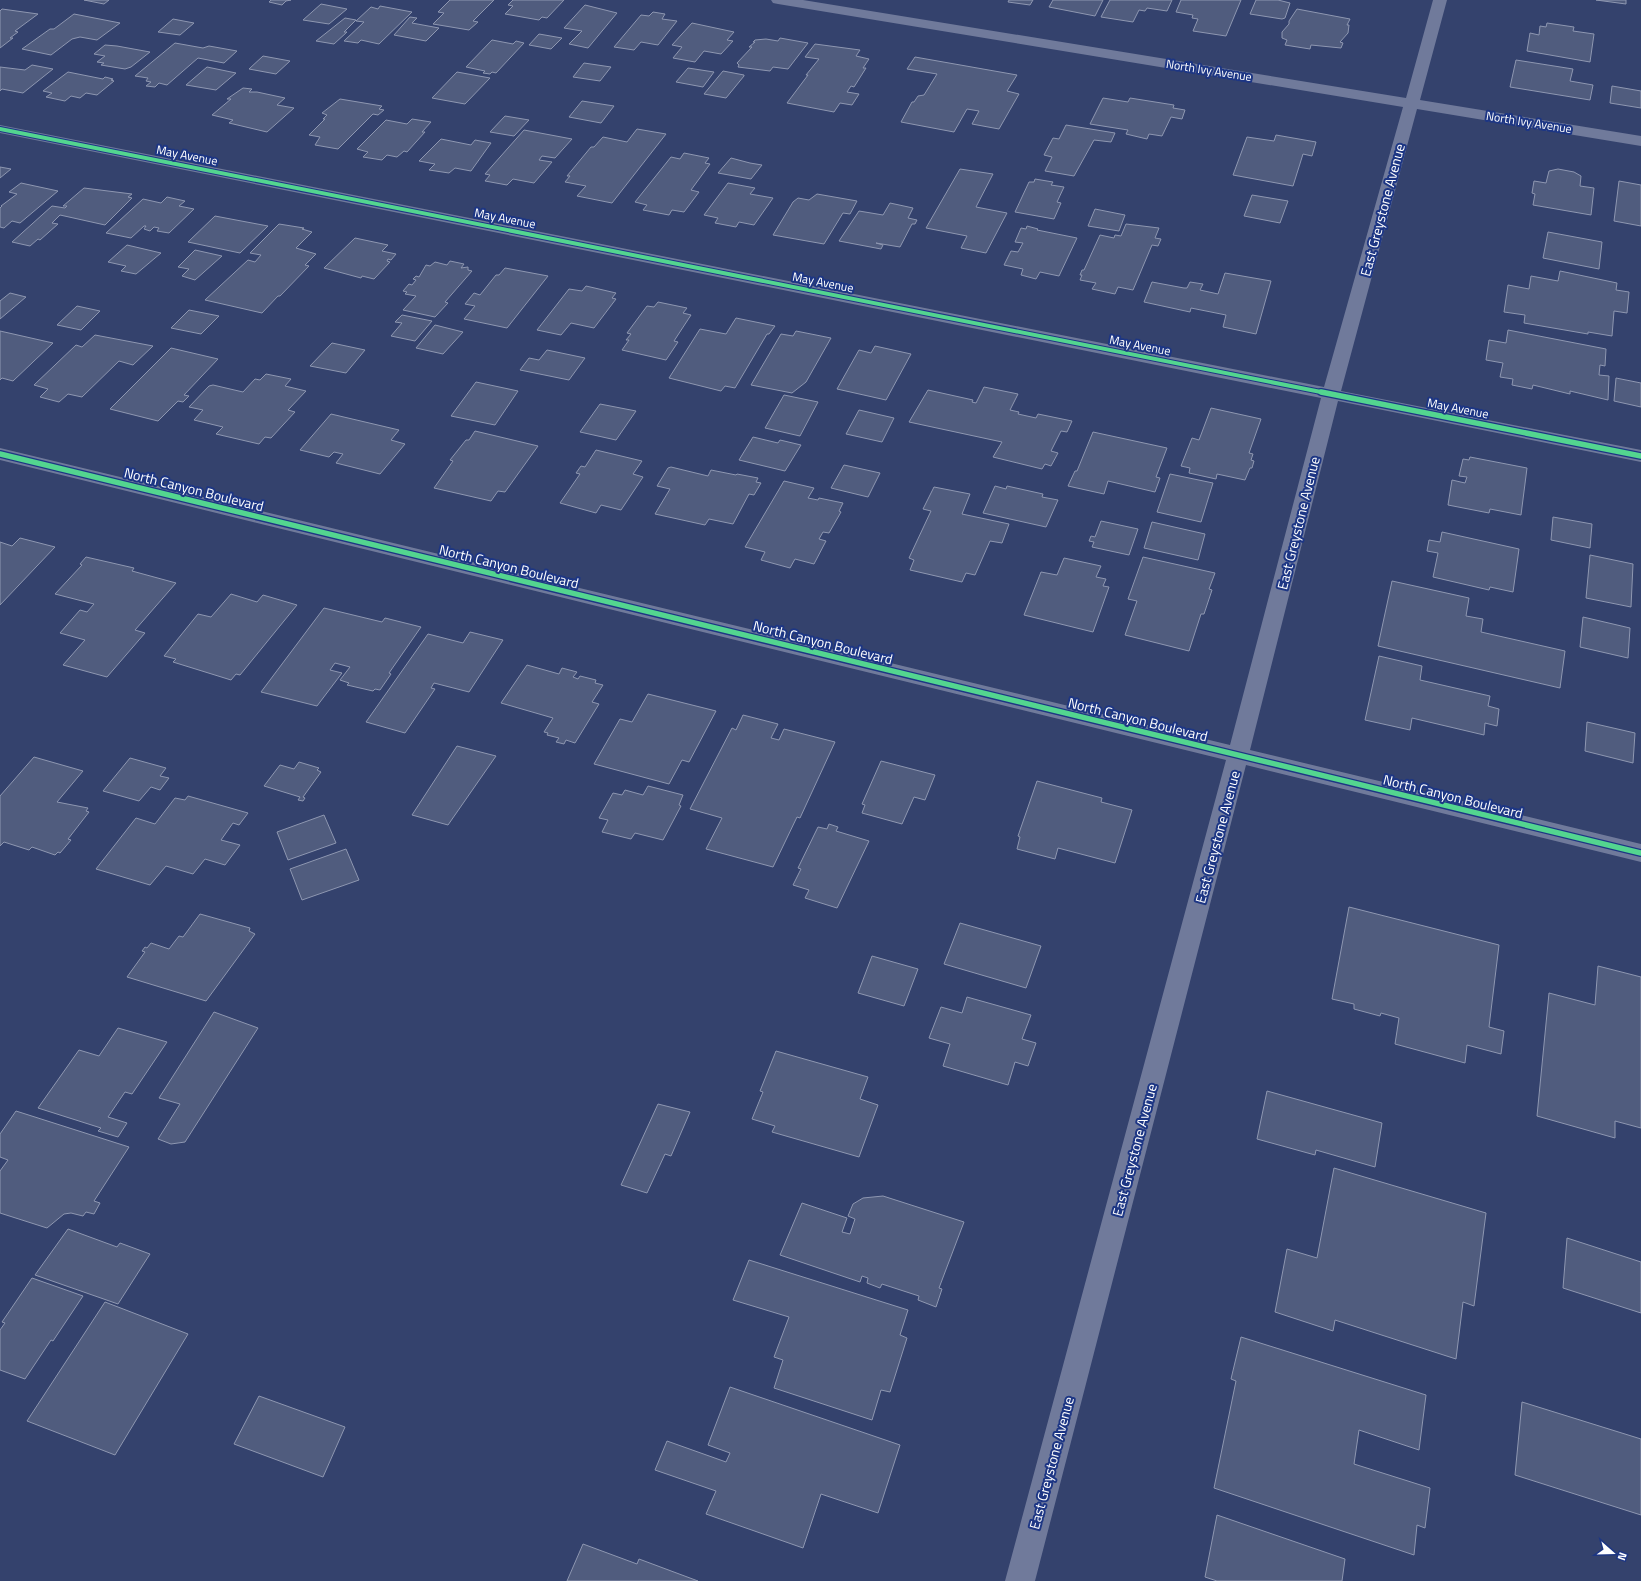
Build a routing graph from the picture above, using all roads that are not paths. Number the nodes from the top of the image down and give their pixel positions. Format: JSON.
{"nodes":[{"id":1,"x":778,"y":0,"type":"edge"},
{"id":2,"x":1440,"y":0,"type":"edge"},
{"id":3,"x":1412,"y":103,"type":"junction"},
{"id":4,"x":0,"y":129,"type":"edge"},
{"id":5,"x":1641,"y":141,"type":"edge"},
{"id":6,"x":1331,"y":394,"type":"junction"},
{"id":7,"x":0,"y":454,"type":"edge"},
{"id":8,"x":1641,"y":456,"type":"edge"},
{"id":9,"x":1238,"y":756,"type":"junction"},
{"id":10,"x":1641,"y":853,"type":"edge"},
{"id":11,"x":1020,"y":1581,"type":"edge"}],
"edges":[{"from":1,"to":3,"type":"street","name":"North Ivy Avenue"},
{"from":2,"to":3,"type":"street","name":"East Greystone Avenue"},
{"from":3,"to":5,"type":"street","name":"North Ivy Avenue"},
{"from":3,"to":6,"type":"street","name":"East Greystone Avenue"},
{"from":4,"to":6,"type":"street","name":"May Avenue"},
{"from":6,"to":8,"type":"street","name":"May Avenue"},
{"from":6,"to":9,"type":"street","name":"East Greystone Avenue"},
{"from":7,"to":9,"type":"street","name":"North Canyon Boulevard"},
{"from":9,"to":10,"type":"street","name":"North Canyon Boulevard"},
{"from":9,"to":11,"type":"street","name":"East Greystone Avenue"}]}
